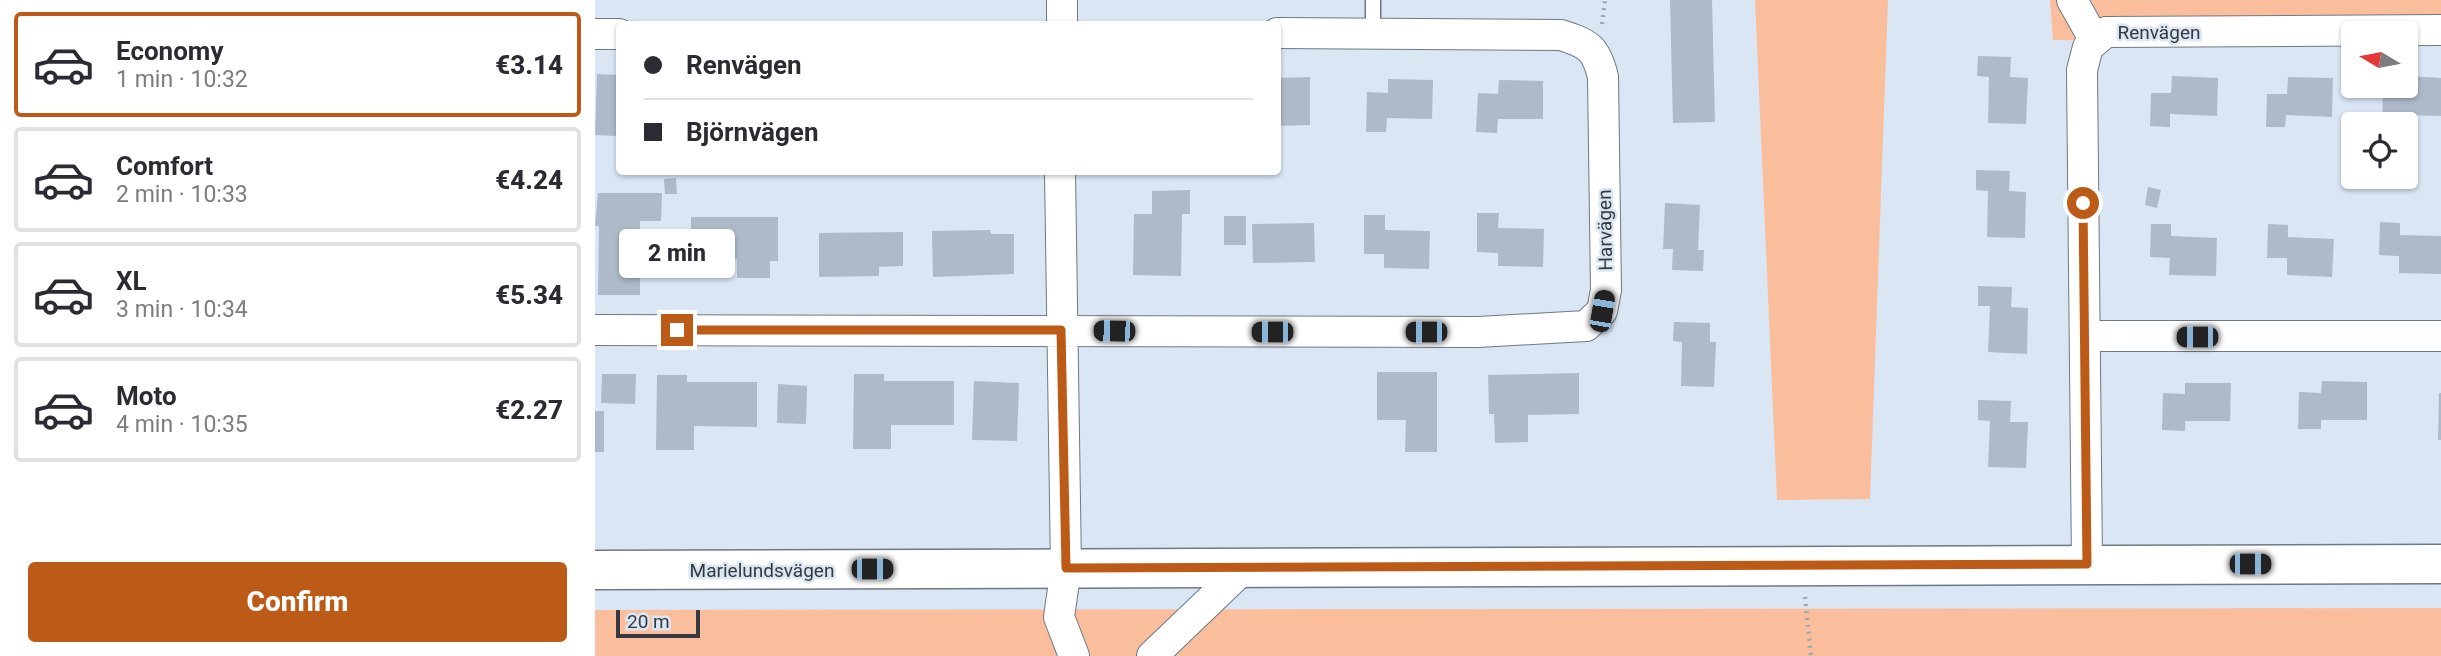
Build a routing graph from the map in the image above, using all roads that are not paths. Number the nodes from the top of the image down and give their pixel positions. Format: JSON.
{"nodes":[{"id":1,"x":1062,"y":0,"type":"edge"},
{"id":2,"x":1373,"y":0,"type":"edge"},
{"id":3,"x":2072,"y":0,"type":"edge"},
{"id":4,"x":1062,"y":21,"type":"edge"},
{"id":5,"x":2441,"y":30,"type":"edge"},
{"id":6,"x":1281,"y":33,"type":"edge"},
{"id":7,"x":595,"y":34,"type":"edge"},
{"id":8,"x":616,"y":34,"type":"edge"},
{"id":9,"x":1373,"y":34,"type":"junction"},
{"id":10,"x":2095,"y":41,"type":"junction"},
{"id":11,"x":1060,"y":175,"type":"edge"},
{"id":12,"x":595,"y":330,"type":"edge"},
{"id":13,"x":1061,"y":330,"type":"junction"},
{"id":14,"x":2085,"y":336,"type":"junction"},
{"id":15,"x":2441,"y":336,"type":"edge"},
{"id":16,"x":2087,"y":564,"type":"junction"},
{"id":17,"x":2441,"y":564,"type":"edge"},
{"id":18,"x":1245,"y":567,"type":"junction"},
{"id":19,"x":1066,"y":568,"type":"junction"},
{"id":20,"x":595,"y":570,"type":"edge"},
{"id":21,"x":1074,"y":656,"type":"edge"},
{"id":22,"x":1152,"y":656,"type":"edge"}],
"edges":[{"from":1,"to":4,"type":"street"},
{"from":2,"to":9,"type":"lane"},
{"from":3,"to":10,"type":"street"},
{"from":5,"to":10,"type":"street","name":"Renvägen"},
{"from":6,"to":9,"type":"street","name":"Harvägen"},
{"from":7,"to":8,"type":"street"},
{"from":9,"to":13,"type":"street","name":"Harvägen"},
{"from":10,"to":14,"type":"street","name":"Renvägen"},
{"from":11,"to":13,"type":"street"},
{"from":12,"to":13,"type":"street","name":"Harvägen"},
{"from":13,"to":19,"type":"street"},
{"from":14,"to":15,"type":"street"},
{"from":14,"to":16,"type":"street","name":"Renvägen"},
{"from":16,"to":17,"type":"street","name":"Marielundsvägen"},
{"from":16,"to":18,"type":"street","name":"Marielundsvägen"},
{"from":18,"to":19,"type":"street","name":"Marielundsvägen"},
{"from":18,"to":22,"type":"street"},
{"from":19,"to":20,"type":"street","name":"Marielundsvägen"},
{"from":19,"to":21,"type":"street"}]}
